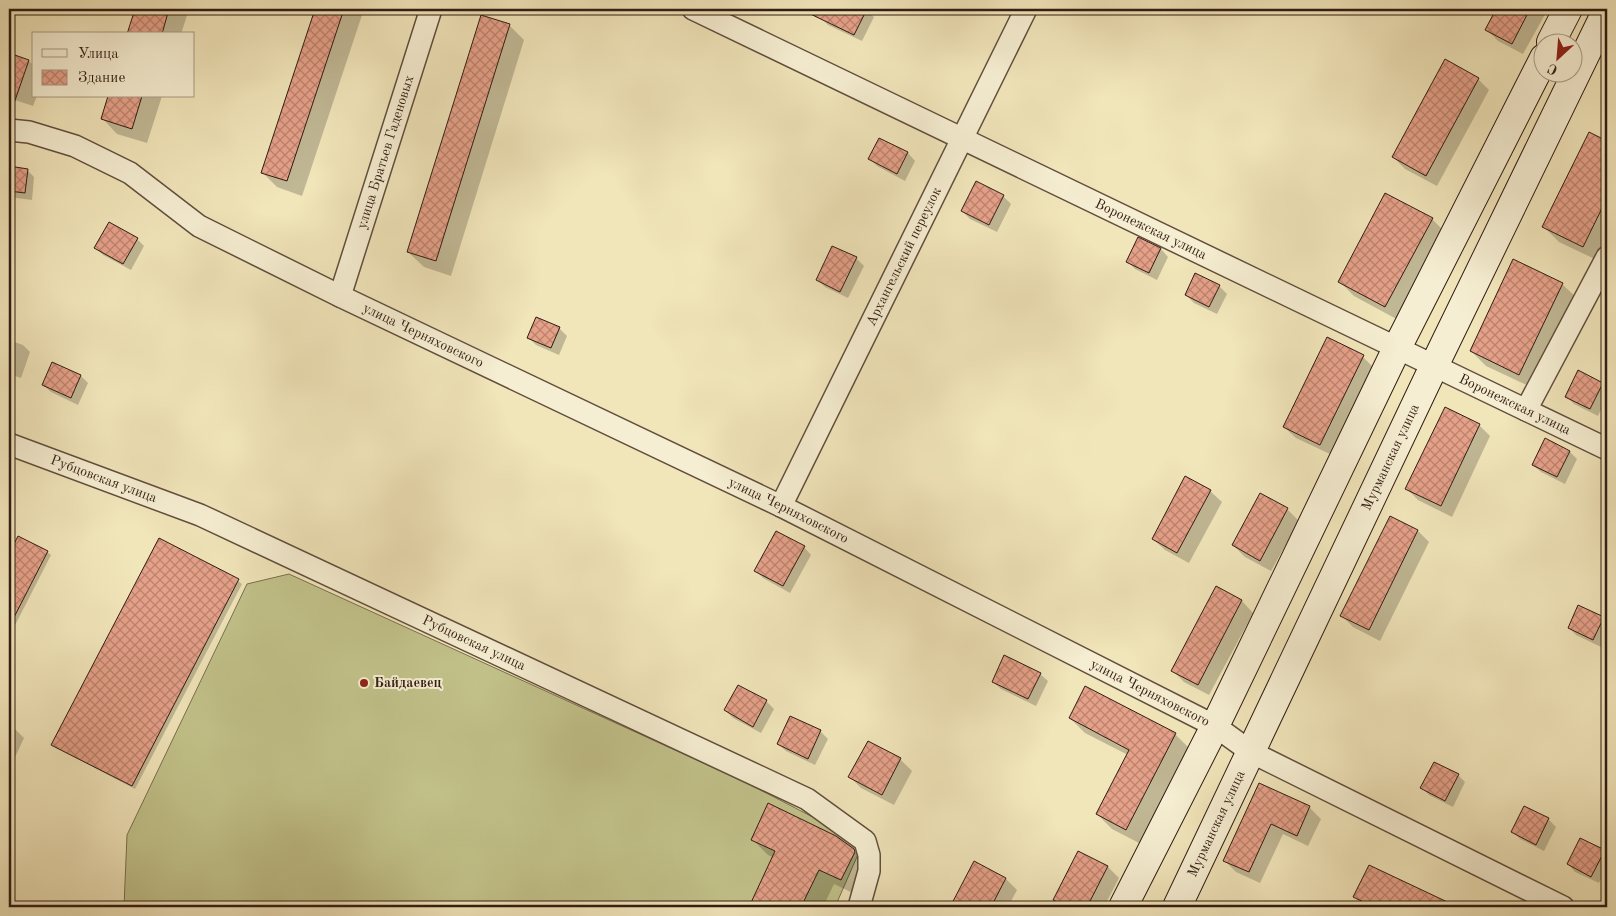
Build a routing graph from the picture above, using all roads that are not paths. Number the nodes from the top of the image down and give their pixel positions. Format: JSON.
{"nodes":[{"id":1,"x":431,"y":9,"type":"edge"},
{"id":2,"x":693,"y":9,"type":"edge"},
{"id":3,"x":1026,"y":9,"type":"edge"},
{"id":4,"x":1568,"y":9,"type":"edge"},
{"id":5,"x":1607,"y":10,"type":"edge"},
{"id":6,"x":1556,"y":32,"type":"edge"},
{"id":7,"x":1534,"y":78,"type":"edge"},
{"id":8,"x":9,"y":130,"type":"edge"},
{"id":9,"x":962,"y":139,"type":"junction"},
{"id":10,"x":1607,"y":257,"type":"edge"},
{"id":11,"x":340,"y":296,"type":"junction"},
{"id":12,"x":1397,"y":348,"type":"junction"},
{"id":13,"x":1434,"y":366,"type":"junction"},
{"id":14,"x":1526,"y":410,"type":"junction"},
{"id":15,"x":9,"y":444,"type":"edge"},
{"id":16,"x":1607,"y":450,"type":"edge"},
{"id":17,"x":781,"y":506,"type":"junction"},
{"id":18,"x":1215,"y":726,"type":"junction"},
{"id":19,"x":1251,"y":752,"type":"junction"},
{"id":20,"x":859,"y":907,"type":"edge"},
{"id":21,"x":1123,"y":907,"type":"edge"},
{"id":22,"x":1176,"y":907,"type":"edge"},
{"id":23,"x":1564,"y":907,"type":"edge"}],
"edges":[{"from":1,"to":11,"type":"street","name":"улица Братьев Гаденовых"},
{"from":2,"to":9,"type":"street","name":"Воронежская улица"},
{"from":3,"to":9,"type":"street","name":"Архангельский переулок"},
{"from":4,"to":6,"type":"main road"},
{"from":5,"to":13,"type":"main road","name":"Мурманская улица"},
{"from":7,"to":12,"type":"main road"},
{"from":8,"to":11,"type":"street","name":"улица Черняховского"},
{"from":9,"to":12,"type":"street","name":"Воронежская улица"},
{"from":9,"to":17,"type":"street","name":"Архангельский переулок"},
{"from":10,"to":14,"type":"street"},
{"from":11,"to":17,"type":"street","name":"улица Черняховского"},
{"from":12,"to":13,"type":"street","name":"Воронежская улица"},
{"from":12,"to":18,"type":"main road"},
{"from":13,"to":14,"type":"street","name":"Воронежская улица"},
{"from":13,"to":19,"type":"main road","name":"Мурманская улица"},
{"from":14,"to":16,"type":"street","name":"Воронежская улица"},
{"from":15,"to":20,"type":"street","name":"Рубцовская улица"},
{"from":17,"to":18,"type":"street","name":"улица Черняховского"},
{"from":18,"to":19,"type":"street","name":"улица Черняховского"},
{"from":18,"to":21,"type":"main road"},
{"from":19,"to":22,"type":"main road","name":"Мурманская улица"},
{"from":19,"to":23,"type":"street","name":"улица Черняховского"}]}
